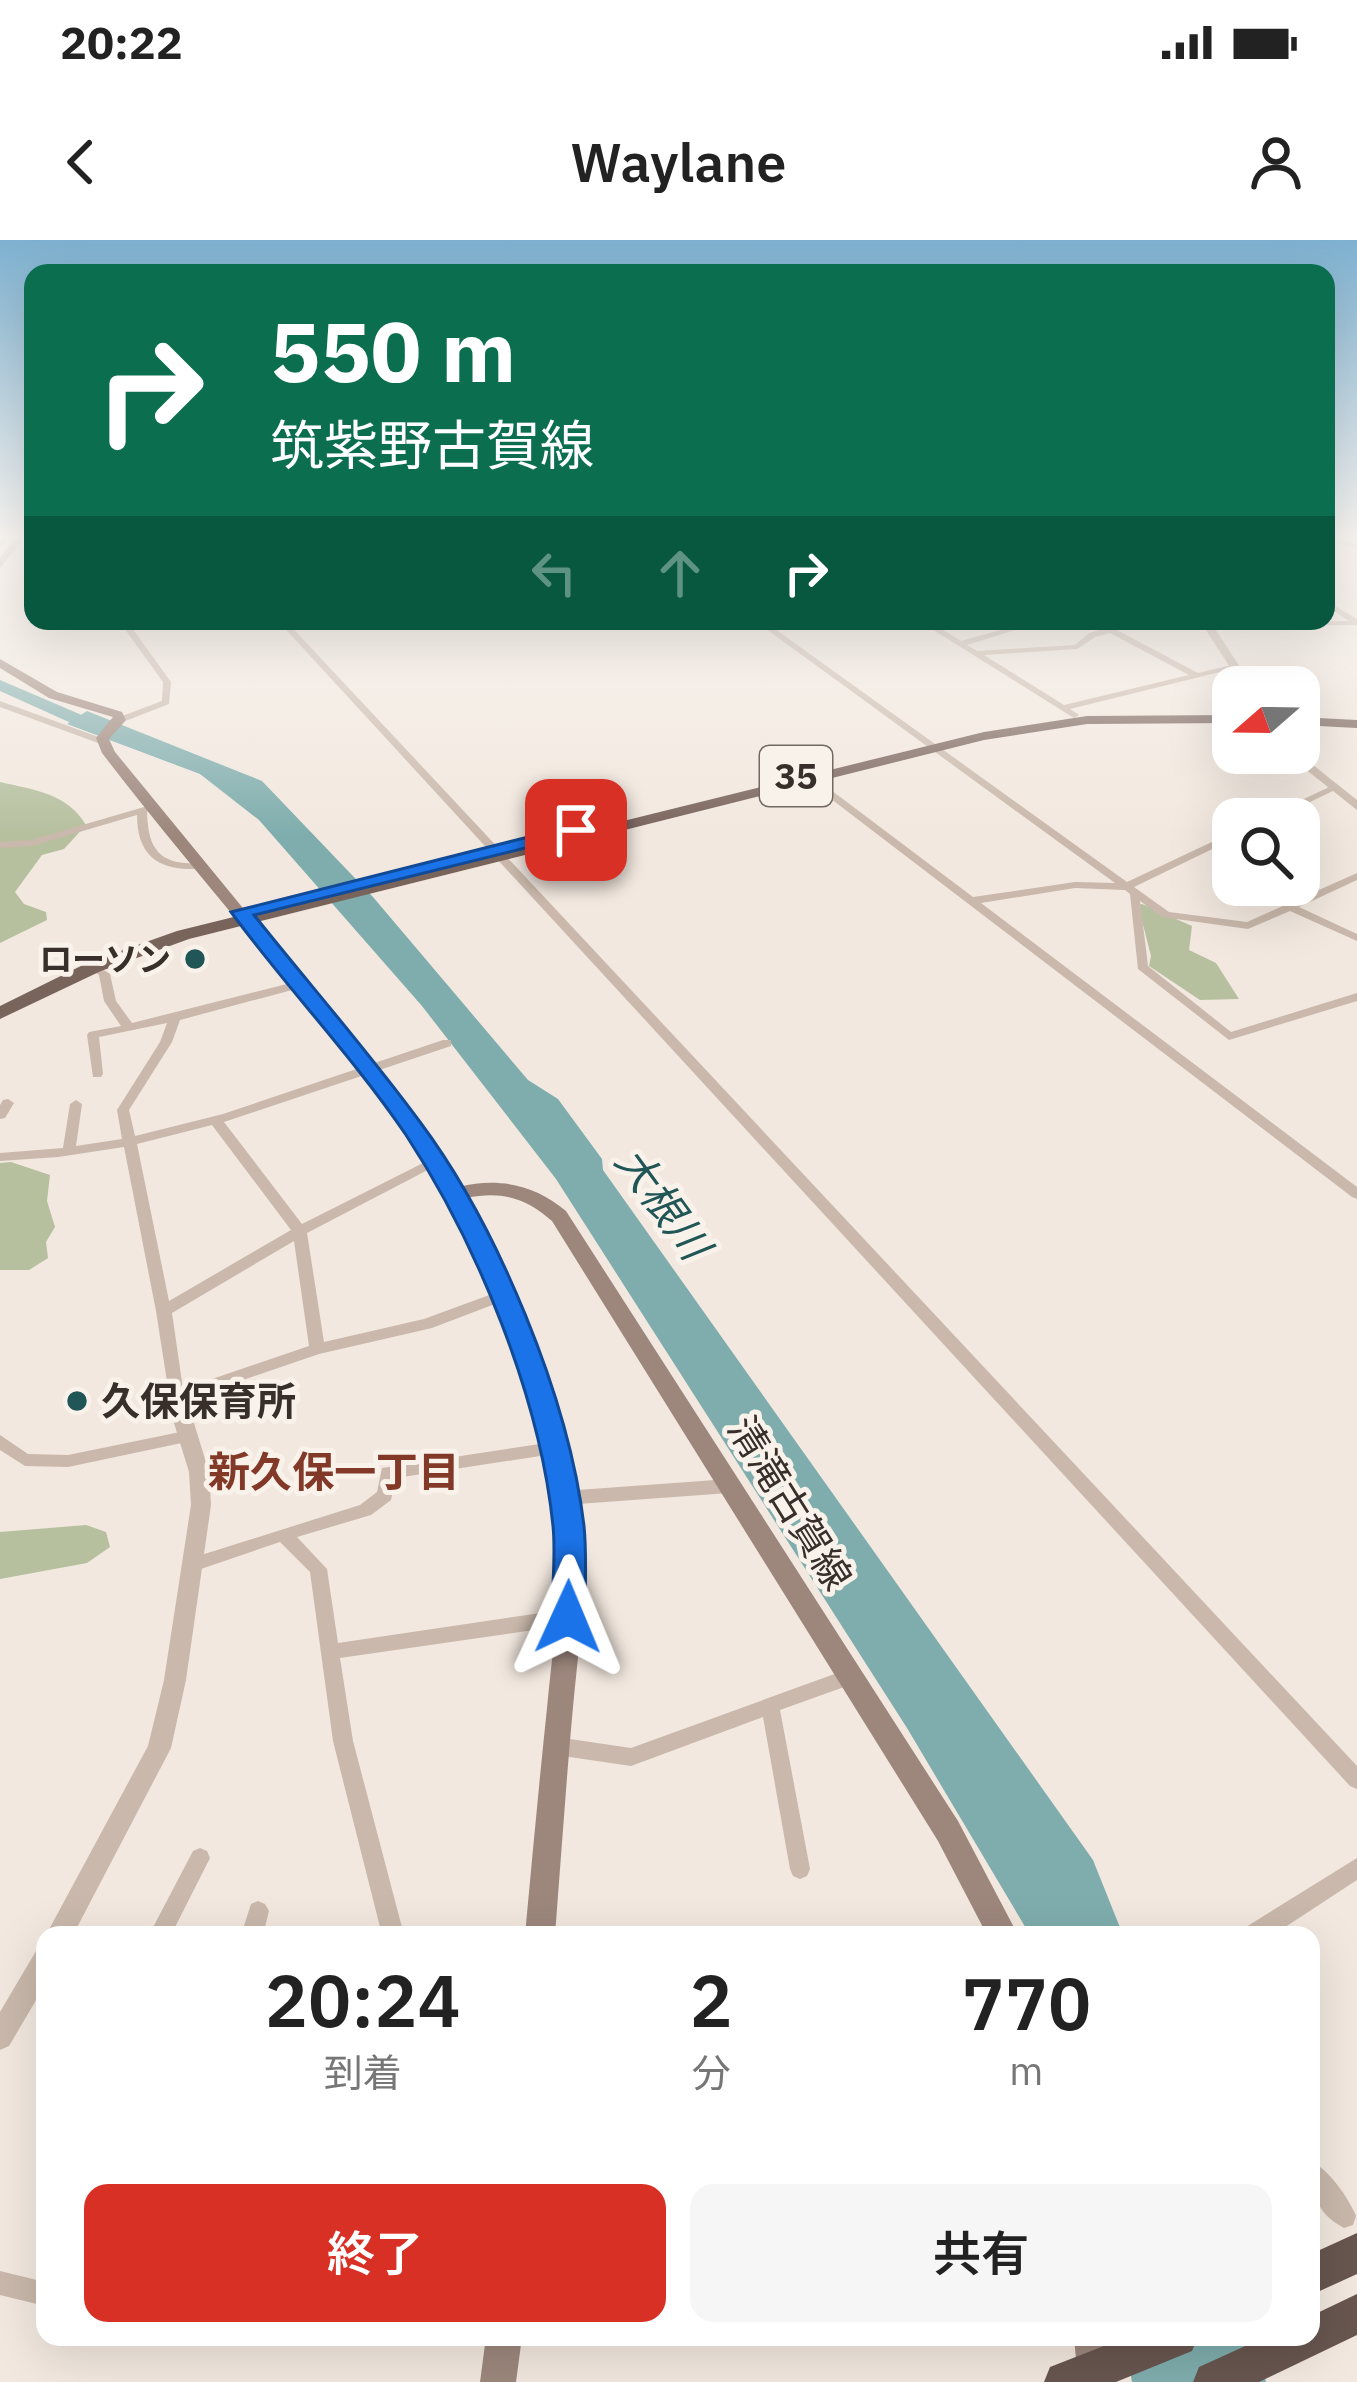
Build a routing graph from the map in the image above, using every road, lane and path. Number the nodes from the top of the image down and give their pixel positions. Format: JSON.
{"nodes":[{"id":1,"x":134,"y":636,"type":"edge"},
{"id":2,"x":296,"y":636,"type":"edge"},
{"id":3,"x":780,"y":636,"type":"edge"},
{"id":4,"x":948,"y":636,"type":"edge"},
{"id":5,"x":988,"y":636,"type":"edge"},
{"id":6,"x":1090,"y":636,"type":"edge"},
{"id":7,"x":1121,"y":636,"type":"edge"},
{"id":8,"x":1215,"y":636,"type":"edge"},
{"id":9,"x":961,"y":644,"type":"junction"},
{"id":10,"x":976,"y":653,"type":"junction"},
{"id":11,"x":0,"y":663,"type":"edge"},
{"id":12,"x":1234,"y":666,"type":"edge"},
{"id":13,"x":1212,"y":672,"type":"edge"},
{"id":14,"x":1195,"y":675,"type":"junction"},
{"id":15,"x":0,"y":704,"type":"edge"},
{"id":16,"x":1070,"y":711,"type":"junction"},
{"id":17,"x":1212,"y":716,"type":"edge"},
{"id":18,"x":1212,"y":717,"type":"edge"},
{"id":19,"x":1320,"y":720,"type":"edge"},
{"id":20,"x":119,"y":721,"type":"junction"},
{"id":21,"x":1357,"y":722,"type":"edge"},
{"id":22,"x":102,"y":739,"type":"junction"},
{"id":23,"x":931,"y":746,"type":"junction"},
{"id":24,"x":1315,"y":774,"type":"edge"},
{"id":25,"x":808,"y":777,"type":"junction"},
{"id":26,"x":1332,"y":789,"type":"junction"},
{"id":27,"x":1312,"y":798,"type":"edge"},
{"id":28,"x":1357,"y":806,"type":"edge"},
{"id":29,"x":147,"y":811,"type":"junction"},
{"id":30,"x":0,"y":845,"type":"edge"},
{"id":31,"x":1212,"y":846,"type":"edge"},
{"id":32,"x":500,"y":853,"type":"junction"},
{"id":33,"x":202,"y":866,"type":"junction"},
{"id":34,"x":1357,"y":876,"type":"edge"},
{"id":35,"x":1130,"y":891,"type":"junction"},
{"id":36,"x":971,"y":901,"type":"junction"},
{"id":37,"x":1293,"y":908,"type":"junction"},
{"id":38,"x":244,"y":916,"type":"junction"},
{"id":39,"x":1357,"y":938,"type":"edge"},
{"id":40,"x":94,"y":967,"type":"junction"},
{"id":41,"x":299,"y":985,"type":"junction"},
{"id":42,"x":1357,"y":998,"type":"edge"},
{"id":43,"x":0,"y":1003,"type":"edge"},
{"id":44,"x":0,"y":1012,"type":"edge"},
{"id":45,"x":175,"y":1018,"type":"junction"},
{"id":46,"x":128,"y":1027,"type":"junction"},
{"id":47,"x":447,"y":1042,"type":"dead end"},
{"id":48,"x":367,"y":1070,"type":"junction"},
{"id":49,"x":97,"y":1074,"type":"dead end"},
{"id":50,"x":76,"y":1104,"type":"dead end"},
{"id":51,"x":216,"y":1121,"type":"junction"},
{"id":52,"x":126,"y":1142,"type":"junction"},
{"id":53,"x":69,"y":1151,"type":"junction"},
{"id":54,"x":0,"y":1157,"type":"edge"},
{"id":55,"x":436,"y":1162,"type":"junction"},
{"id":56,"x":455,"y":1194,"type":"junction"},
{"id":57,"x":1357,"y":1194,"type":"edge"},
{"id":58,"x":300,"y":1232,"type":"junction"},
{"id":59,"x":503,"y":1295,"type":"junction"},
{"id":60,"x":164,"y":1311,"type":"junction"},
{"id":61,"x":317,"y":1349,"type":"junction"},
{"id":62,"x":176,"y":1397,"type":"junction"},
{"id":63,"x":190,"y":1436,"type":"junction"},
{"id":64,"x":0,"y":1441,"type":"edge"},
{"id":65,"x":553,"y":1448,"type":"junction"},
{"id":66,"x":729,"y":1486,"type":"junction"},
{"id":67,"x":564,"y":1498,"type":"junction"},
{"id":68,"x":283,"y":1534,"type":"junction"},
{"id":69,"x":195,"y":1564,"type":"junction"},
{"id":70,"x":568,"y":1617,"type":"junction"},
{"id":71,"x":330,"y":1652,"type":"junction"},
{"id":72,"x":850,"y":1676,"type":"junction"},
{"id":73,"x":770,"y":1706,"type":"junction"},
{"id":74,"x":556,"y":1746,"type":"junction"},
{"id":75,"x":1357,"y":1780,"type":"edge"},
{"id":76,"x":200,"y":1858,"type":"dead end"},
{"id":77,"x":1357,"y":1868,"type":"edge"},
{"id":78,"x":800,"y":1869,"type":"dead end"},
{"id":79,"x":258,"y":1912,"type":"dead end"},
{"id":80,"x":71,"y":1926,"type":"edge"},
{"id":81,"x":165,"y":1926,"type":"edge"},
{"id":82,"x":254,"y":1926,"type":"edge"},
{"id":83,"x":391,"y":1926,"type":"edge"},
{"id":84,"x":541,"y":1926,"type":"edge"},
{"id":85,"x":998,"y":1926,"type":"edge"},
{"id":86,"x":1268,"y":1926,"type":"edge"},
{"id":87,"x":36,"y":1975,"type":"edge"},
{"id":88,"x":0,"y":2037,"type":"edge"},
{"id":89,"x":1320,"y":2187,"type":"edge"},
{"id":90,"x":1350,"y":2234,"type":"edge"},
{"id":91,"x":1320,"y":2266,"type":"edge"},
{"id":92,"x":0,"y":2283,"type":"edge"},
{"id":93,"x":36,"y":2292,"type":"edge"},
{"id":94,"x":1357,"y":2314,"type":"edge"},
{"id":95,"x":1320,"y":2332,"type":"edge"},
{"id":96,"x":502,"y":2346,"type":"edge"},
{"id":97,"x":1153,"y":2346,"type":"edge"},
{"id":98,"x":1291,"y":2346,"type":"edge"},
{"id":99,"x":1094,"y":2367,"type":"edge"},
{"id":100,"x":498,"y":2382,"type":"edge"},
{"id":101,"x":1214,"y":2382,"type":"edge"}],
"edges":[{"from":1,"to":20,"type":"street"},
{"from":2,"to":32,"type":"street"},
{"from":3,"to":23,"type":"street"},
{"from":4,"to":9,"type":"street"},
{"from":5,"to":9,"type":"street"},
{"from":6,"to":10,"type":"street"},
{"from":7,"to":14,"type":"street"},
{"from":8,"to":12,"type":"street"},
{"from":9,"to":10,"type":"street"},
{"from":10,"to":16,"type":"street"},
{"from":11,"to":20,"type":"main road"},
{"from":13,"to":14,"type":"street"},
{"from":14,"to":16,"type":"street"},
{"from":15,"to":22,"type":"street"},
{"from":16,"to":17,"type":"main road","number":"35"},
{"from":16,"to":23,"type":"main road","number":"35"},
{"from":18,"to":23,"type":"main road","number":"35"},
{"from":19,"to":21,"type":"main road"},
{"from":20,"to":22,"type":"main road"},
{"from":22,"to":29,"type":"main road"},
{"from":23,"to":25,"type":"main road","number":"35"},
{"from":23,"to":35,"type":"street"},
{"from":24,"to":26,"type":"street"},
{"from":25,"to":32,"type":"main road","number":"35"},
{"from":25,"to":36,"type":"street"},
{"from":26,"to":27,"type":"street"},
{"from":26,"to":28,"type":"street"},
{"from":29,"to":30,"type":"street"},
{"from":29,"to":33,"type":"main road"},
{"from":29,"to":33,"type":"street"},
{"from":31,"to":35,"type":"street"},
{"from":32,"to":38,"type":"main road","number":"35"},
{"from":32,"to":75,"type":"street"},
{"from":33,"to":38,"type":"main road"},
{"from":34,"to":37,"type":"street"},
{"from":35,"to":36,"type":"street"},
{"from":35,"to":37,"type":"street"},
{"from":35,"to":42,"type":"street"},
{"from":36,"to":57,"type":"street"},
{"from":37,"to":39,"type":"street"},
{"from":38,"to":40,"type":"main road","number":"35"},
{"from":38,"to":41,"type":"main road"},
{"from":38,"to":43,"type":"main road","number":"35"},
{"from":40,"to":44,"type":"main road","number":"35"},
{"from":40,"to":46,"type":"street"},
{"from":41,"to":45,"type":"street"},
{"from":41,"to":48,"type":"main road"},
{"from":45,"to":46,"type":"street"},
{"from":45,"to":52,"type":"street"},
{"from":46,"to":49,"type":"street"},
{"from":47,"to":48,"type":"street"},
{"from":48,"to":51,"type":"street"},
{"from":48,"to":55,"type":"main road"},
{"from":50,"to":53,"type":"street"},
{"from":51,"to":52,"type":"street"},
{"from":51,"to":58,"type":"street"},
{"from":52,"to":53,"type":"street"},
{"from":52,"to":60,"type":"street"},
{"from":53,"to":54,"type":"street"},
{"from":55,"to":56,"type":"main road"},
{"from":55,"to":58,"type":"street"},
{"from":56,"to":59,"type":"main road"},
{"from":56,"to":66,"type":"main road","name":"清滝古賀線"},
{"from":58,"to":60,"type":"street"},
{"from":58,"to":61,"type":"street"},
{"from":59,"to":61,"type":"street"},
{"from":59,"to":65,"type":"main road"},
{"from":60,"to":62,"type":"street"},
{"from":61,"to":62,"type":"street"},
{"from":62,"to":63,"type":"street"},
{"from":63,"to":64,"type":"street"},
{"from":63,"to":69,"type":"street"},
{"from":65,"to":67,"type":"main road"},
{"from":65,"to":68,"type":"street"},
{"from":66,"to":67,"type":"street"},
{"from":66,"to":72,"type":"main road","name":"清滝古賀線"},
{"from":67,"to":70,"type":"main road"},
{"from":68,"to":69,"type":"street"},
{"from":68,"to":71,"type":"street"},
{"from":69,"to":80,"type":"street"},
{"from":70,"to":71,"type":"street"},
{"from":70,"to":74,"type":"main road"},
{"from":71,"to":83,"type":"street"},
{"from":72,"to":73,"type":"street"},
{"from":72,"to":85,"type":"main road","name":"清滝古賀線"},
{"from":73,"to":74,"type":"street"},
{"from":73,"to":78,"type":"street"},
{"from":74,"to":84,"type":"main road"},
{"from":76,"to":81,"type":"street"},
{"from":77,"to":86,"type":"street"},
{"from":79,"to":82,"type":"street"},
{"from":87,"to":88,"type":"street"},
{"from":89,"to":90,"type":"street"},
{"from":90,"to":91,"type":"highway"},
{"from":92,"to":93,"type":"street"},
{"from":94,"to":95,"type":"highway"},
{"from":96,"to":100,"type":"main road"},
{"from":97,"to":99,"type":"highway"},
{"from":98,"to":101,"type":"highway"}]}
